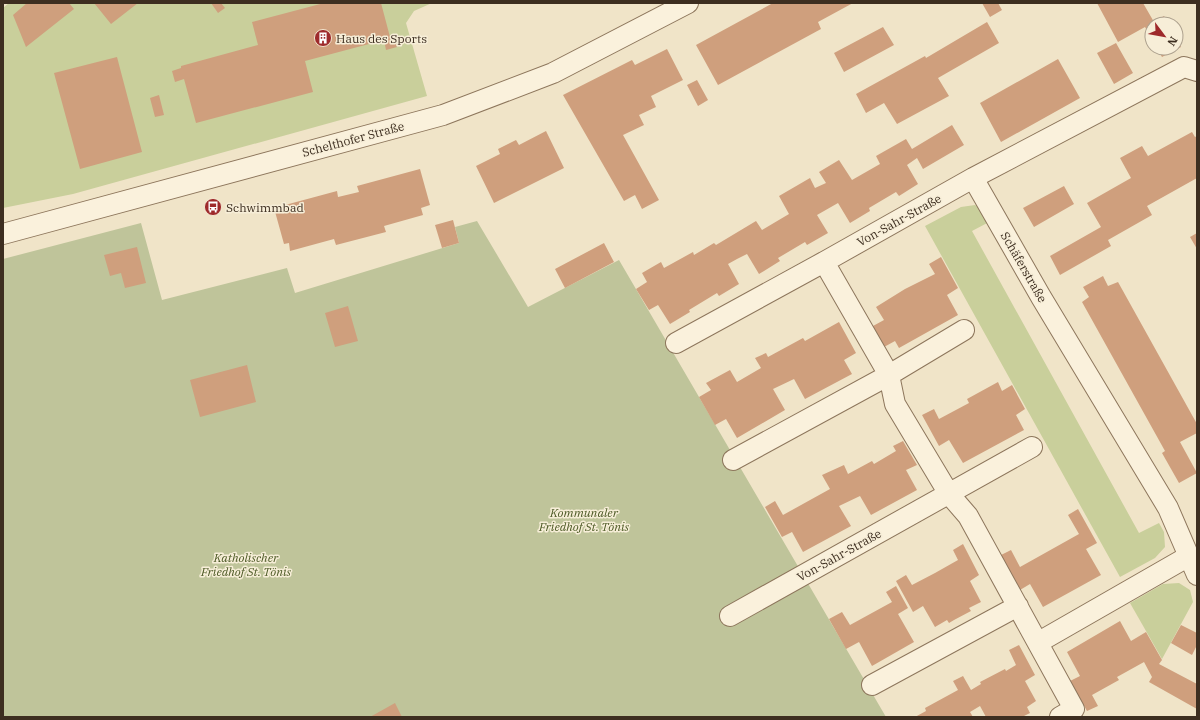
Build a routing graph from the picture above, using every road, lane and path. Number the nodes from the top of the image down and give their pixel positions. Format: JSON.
{"nodes":[{"id":1,"x":688,"y":3,"type":"edge"},
{"id":2,"x":1197,"y":71,"type":"edge"},
{"id":3,"x":973,"y":178,"type":"junction"},
{"id":4,"x":3,"y":234,"type":"edge"},
{"id":5,"x":824,"y":262,"type":"junction"},
{"id":6,"x":964,"y":330,"type":"dead end"},
{"id":7,"x":676,"y":344,"type":"dead end"},
{"id":8,"x":889,"y":375,"type":"junction"},
{"id":9,"x":1032,"y":448,"type":"dead end"},
{"id":10,"x":733,"y":460,"type":"dead end"},
{"id":11,"x":949,"y":494,"type":"junction"},
{"id":12,"x":1189,"y":556,"type":"junction"},
{"id":13,"x":1197,"y":575,"type":"edge"},
{"id":14,"x":1018,"y":606,"type":"junction"},
{"id":15,"x":730,"y":616,"type":"dead end"},
{"id":16,"x":1039,"y":642,"type":"junction"},
{"id":17,"x":872,"y":685,"type":"dead end"},
{"id":18,"x":1060,"y":717,"type":"edge"}],
"edges":[{"from":1,"to":4,"type":"street","name":"Schelthofer Straße"},
{"from":2,"to":3,"type":"street"},
{"from":3,"to":5,"type":"street","name":"Von-Sahr-Straße"},
{"from":3,"to":12,"type":"street","name":"Schäferstraße"},
{"from":5,"to":7,"type":"street","name":"Von-Sahr-Straße"},
{"from":5,"to":8,"type":"street"},
{"from":6,"to":8,"type":"street"},
{"from":8,"to":10,"type":"street"},
{"from":8,"to":11,"type":"street"},
{"from":9,"to":11,"type":"street","name":"Von-Sahr-Straße"},
{"from":11,"to":14,"type":"street"},
{"from":11,"to":15,"type":"street","name":"Von-Sahr-Straße"},
{"from":12,"to":13,"type":"street","name":"Schäferstraße"},
{"from":12,"to":16,"type":"street"},
{"from":14,"to":16,"type":"street"},
{"from":14,"to":17,"type":"street"},
{"from":16,"to":18,"type":"street"}]}
